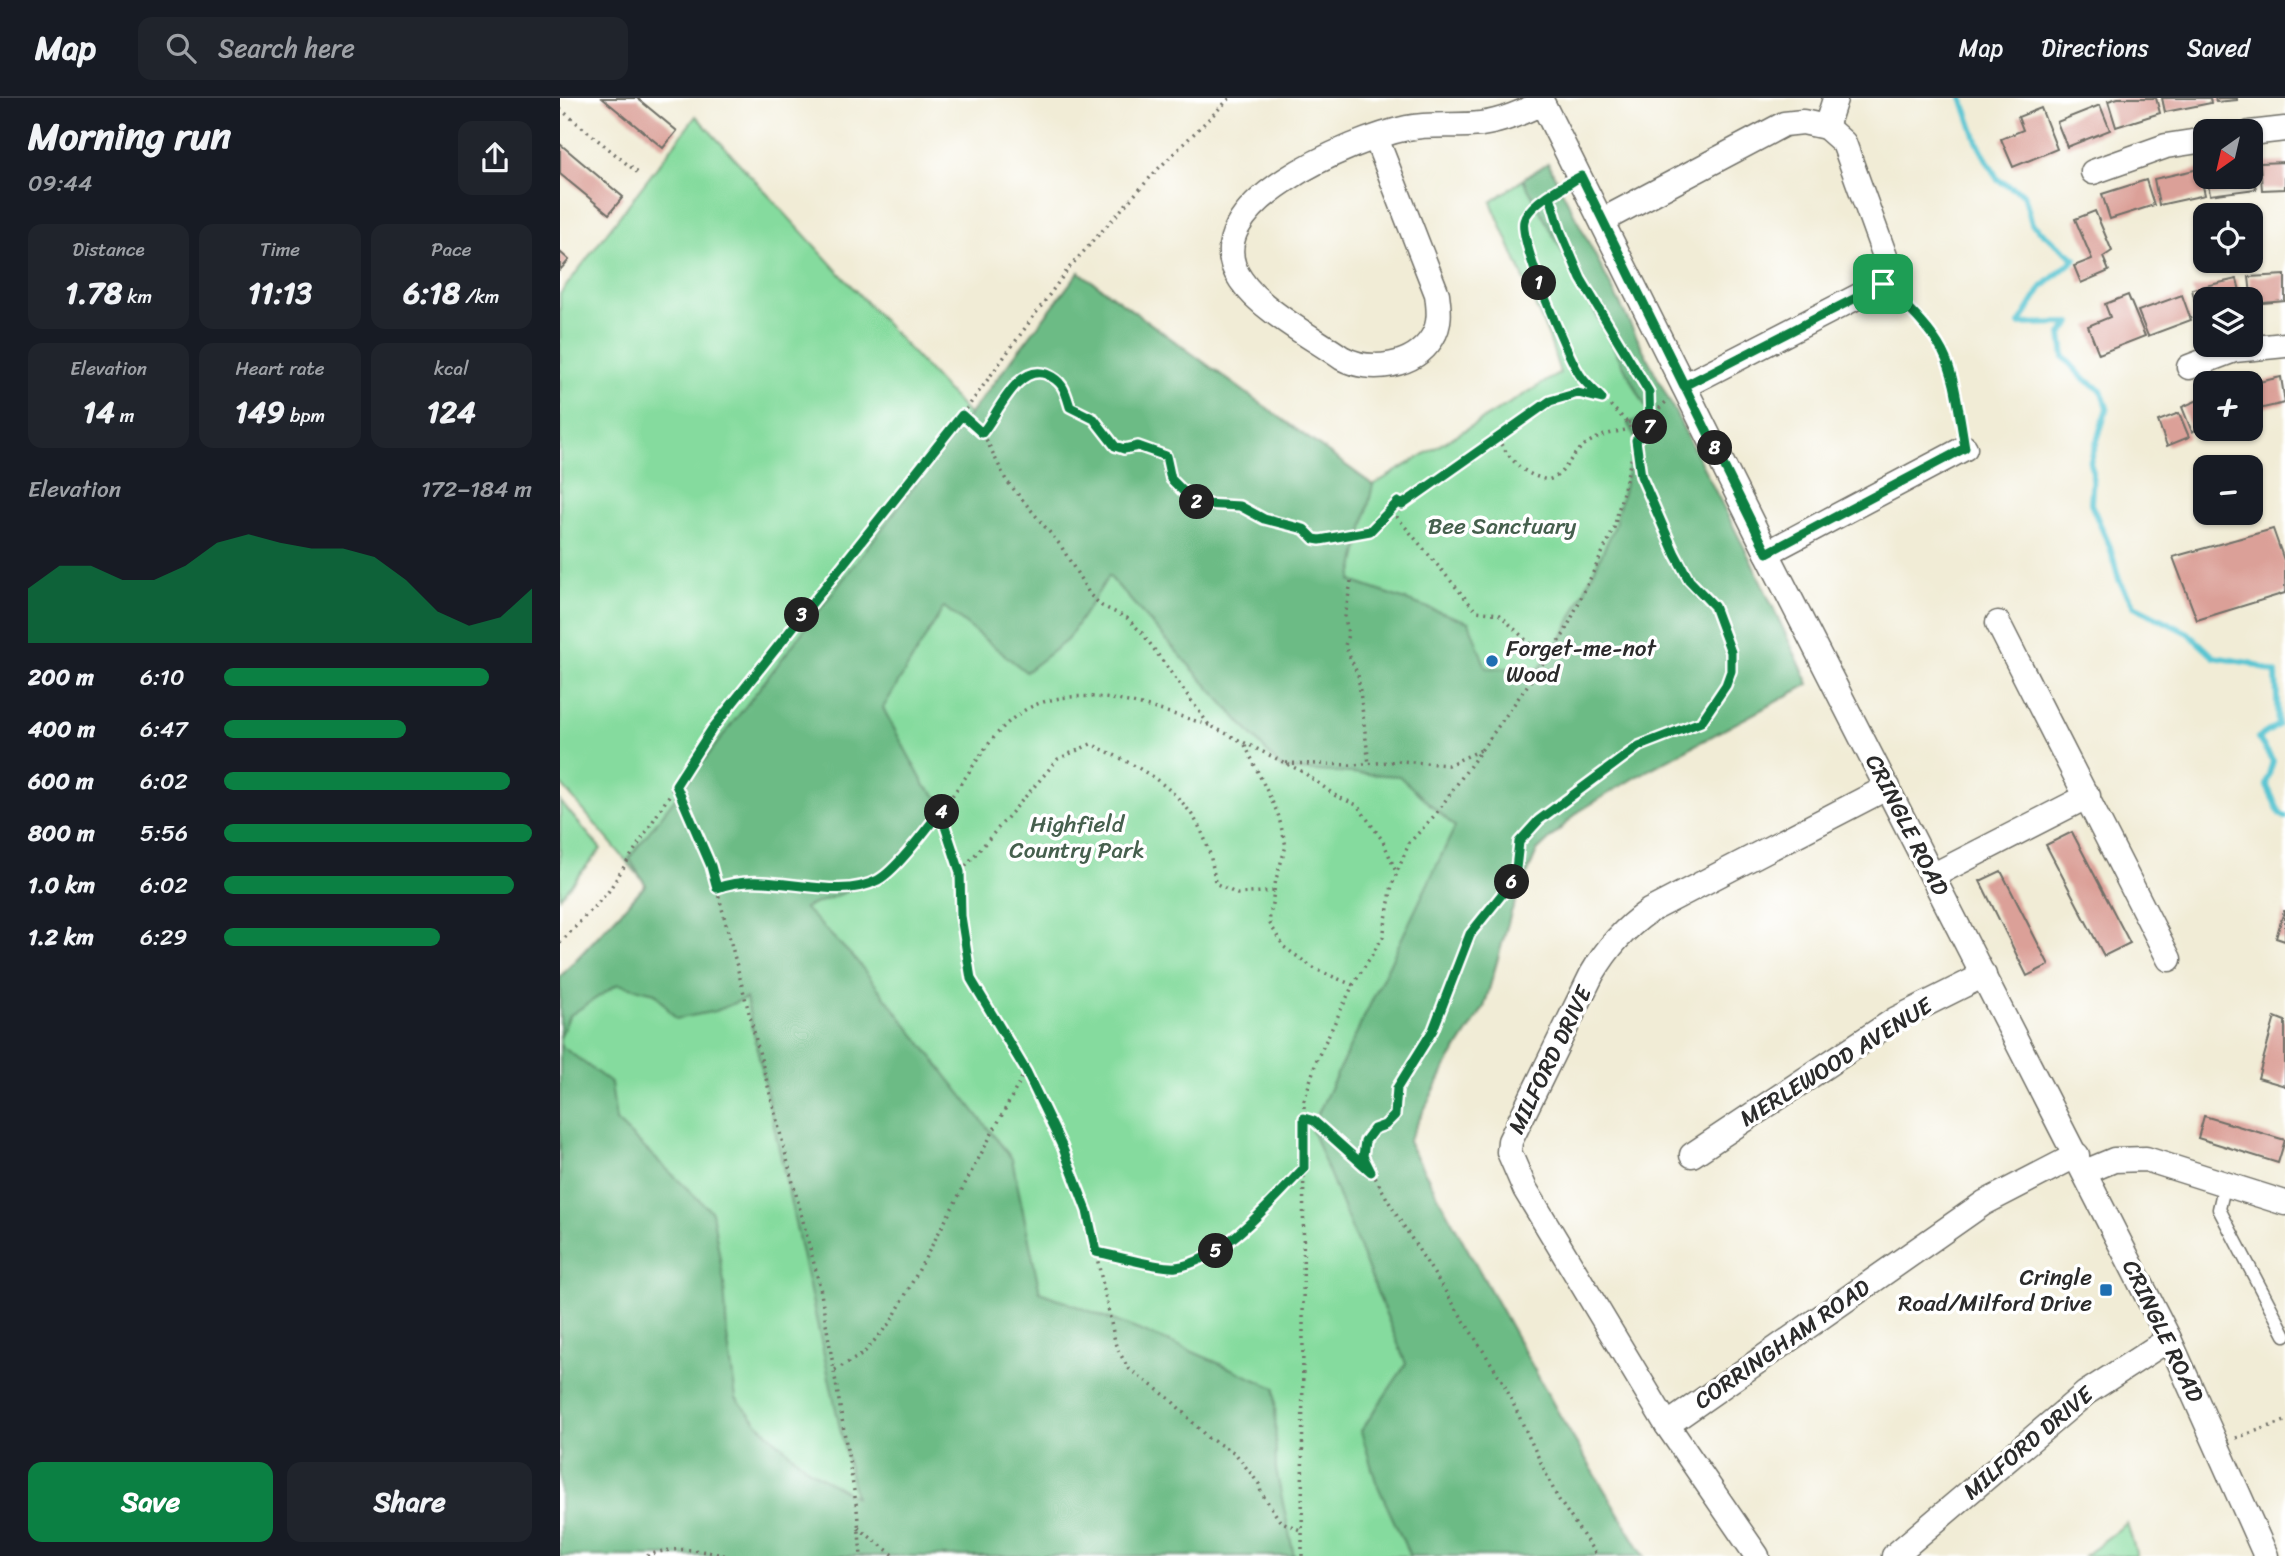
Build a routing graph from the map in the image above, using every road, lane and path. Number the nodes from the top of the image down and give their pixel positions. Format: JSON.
{"nodes":[{"id":1,"x":1230,"y":98,"type":"edge"},
{"id":2,"x":1835,"y":99,"type":"edge"},
{"id":3,"x":1541,"y":101,"type":"edge"},
{"id":4,"x":560,"y":109,"type":"edge"},
{"id":5,"x":1826,"y":127,"type":"junction"},
{"id":6,"x":2285,"y":129,"type":"edge"},
{"id":7,"x":2263,"y":132,"type":"edge"},
{"id":8,"x":1376,"y":138,"type":"junction"},
{"id":9,"x":2193,"y":142,"type":"edge"},
{"id":10,"x":2093,"y":172,"type":"dead end"},
{"id":11,"x":638,"y":173,"type":"dead end"},
{"id":12,"x":1581,"y":176,"type":"junction"},
{"id":13,"x":1550,"y":196,"type":"junction"},
{"id":14,"x":1603,"y":220,"type":"junction"},
{"id":15,"x":1883,"y":284,"type":"junction"},
{"id":16,"x":2285,"y":345,"type":"edge"},
{"id":17,"x":2189,"y":367,"type":"dead end"},
{"id":18,"x":1678,"y":392,"type":"junction"},
{"id":19,"x":1602,"y":399,"type":"junction"},
{"id":20,"x":962,"y":415,"type":"junction"},
{"id":21,"x":1651,"y":416,"type":"junction"},
{"id":22,"x":1628,"y":424,"type":"junction"},
{"id":23,"x":1630,"y":429,"type":"junction"},
{"id":24,"x":982,"y":433,"type":"junction"},
{"id":25,"x":1497,"y":438,"type":"junction"},
{"id":26,"x":1636,"y":440,"type":"junction"},
{"id":27,"x":1965,"y":448,"type":"joint"},
{"id":28,"x":1402,"y":505,"type":"junction"},
{"id":29,"x":1767,"y":553,"type":"junction"},
{"id":30,"x":1351,"y":581,"type":"dead end"},
{"id":31,"x":1998,"y":623,"type":"dead end"},
{"id":32,"x":1552,"y":651,"type":"junction"},
{"id":33,"x":1209,"y":725,"type":"junction"},
{"id":34,"x":1244,"y":743,"type":"junction"},
{"id":35,"x":1483,"y":749,"type":"junction"},
{"id":36,"x":1284,"y":763,"type":"junction"},
{"id":37,"x":1369,"y":764,"type":"junction"},
{"id":38,"x":676,"y":785,"type":"junction"},
{"id":39,"x":1888,"y":787,"type":"junction"},
{"id":40,"x":2088,"y":796,"type":"junction"},
{"id":41,"x":946,"y":804,"type":"junction"},
{"id":42,"x":960,"y":872,"type":"junction"},
{"id":43,"x":1396,"y":874,"type":"junction"},
{"id":44,"x":1934,"y":875,"type":"junction"},
{"id":45,"x":717,"y":888,"type":"junction"},
{"id":46,"x":1274,"y":891,"type":"junction"},
{"id":47,"x":560,"y":943,"type":"edge"},
{"id":48,"x":2169,"y":959,"type":"dead end"},
{"id":49,"x":1984,"y":975,"type":"junction"},
{"id":50,"x":1353,"y":985,"type":"junction"},
{"id":51,"x":1026,"y":1071,"type":"junction"},
{"id":52,"x":1304,"y":1118,"type":"junction"},
{"id":53,"x":1692,"y":1155,"type":"dead end"},
{"id":54,"x":2081,"y":1163,"type":"junction"},
{"id":55,"x":1304,"y":1168,"type":"junction"},
{"id":56,"x":1371,"y":1172,"type":"junction"},
{"id":57,"x":2225,"y":1183,"type":"junction"},
{"id":58,"x":2285,"y":1203,"type":"edge"},
{"id":59,"x":1096,"y":1252,"type":"junction"},
{"id":60,"x":2285,"y":1335,"type":"edge"},
{"id":61,"x":2169,"y":1339,"type":"junction"},
{"id":62,"x":835,"y":1370,"type":"junction"},
{"id":63,"x":2285,"y":1421,"type":"edge"},
{"id":64,"x":1667,"y":1425,"type":"junction"},
{"id":65,"x":2218,"y":1445,"type":"junction"},
{"id":66,"x":858,"y":1528,"type":"junction"},
{"id":67,"x":1300,"y":1531,"type":"junction"},
{"id":68,"x":647,"y":1556,"type":"edge"},
{"id":69,"x":727,"y":1556,"type":"edge"},
{"id":70,"x":861,"y":1556,"type":"edge"},
{"id":71,"x":895,"y":1556,"type":"edge"},
{"id":72,"x":1302,"y":1556,"type":"edge"},
{"id":73,"x":1597,"y":1556,"type":"edge"},
{"id":74,"x":1757,"y":1556,"type":"edge"},
{"id":75,"x":1894,"y":1556,"type":"edge"},
{"id":76,"x":2266,"y":1556,"type":"edge"}],
"edges":[{"from":1,"to":20,"type":"path"},
{"from":2,"to":5,"type":"street"},
{"from":3,"to":8,"type":"street"},
{"from":3,"to":12,"type":"street","name":"CRINGLE ROAD"},
{"from":4,"to":11,"type":"path"},
{"from":5,"to":14,"type":"street"},
{"from":5,"to":15,"type":"street"},
{"from":6,"to":7,"type":"street"},
{"from":8,"to":8,"type":"street"},
{"from":9,"to":10,"type":"street"},
{"from":12,"to":13,"type":"path"},
{"from":12,"to":14,"type":"street","name":"CRINGLE ROAD"},
{"from":13,"to":19,"type":"path"},
{"from":13,"to":21,"type":"path"},
{"from":14,"to":18,"type":"street","name":"CRINGLE ROAD"},
{"from":15,"to":18,"type":"street"},
{"from":15,"to":27,"type":"path"},
{"from":16,"to":17,"type":"street"},
{"from":18,"to":21,"type":"path"},
{"from":18,"to":29,"type":"street","name":"CRINGLE ROAD"},
{"from":19,"to":22,"type":"path"},
{"from":19,"to":25,"type":"path"},
{"from":20,"to":24,"type":"path"},
{"from":20,"to":38,"type":"path"},
{"from":21,"to":22,"type":"path"},
{"from":21,"to":26,"type":"path"},
{"from":22,"to":23,"type":"path"},
{"from":23,"to":25,"type":"path"},
{"from":23,"to":26,"type":"path"},
{"from":24,"to":28,"type":"path"},
{"from":24,"to":33,"type":"path"},
{"from":25,"to":28,"type":"path"},
{"from":26,"to":32,"type":"path"},
{"from":26,"to":56,"type":"path"},
{"from":27,"to":29,"type":"street"},
{"from":28,"to":32,"type":"path"},
{"from":29,"to":39,"type":"street","name":"CRINGLE ROAD"},
{"from":30,"to":37,"type":"path"},
{"from":31,"to":40,"type":"street"},
{"from":32,"to":35,"type":"path"},
{"from":33,"to":34,"type":"path"},
{"from":33,"to":41,"type":"path"},
{"from":34,"to":36,"type":"path"},
{"from":34,"to":46,"type":"path"},
{"from":35,"to":37,"type":"path"},
{"from":35,"to":43,"type":"path"},
{"from":36,"to":37,"type":"path"},
{"from":36,"to":43,"type":"path"},
{"from":38,"to":45,"type":"path"},
{"from":38,"to":47,"type":"path"},
{"from":39,"to":44,"type":"street","name":"CRINGLE ROAD"},
{"from":39,"to":64,"type":"street","name":"MILFORD DRIVE"},
{"from":40,"to":44,"type":"street"},
{"from":40,"to":48,"type":"street"},
{"from":41,"to":42,"type":"path"},
{"from":41,"to":45,"type":"path"},
{"from":42,"to":46,"type":"path"},
{"from":42,"to":51,"type":"path"},
{"from":43,"to":50,"type":"path"},
{"from":44,"to":49,"type":"street","name":"CRINGLE ROAD"},
{"from":45,"to":62,"type":"path"},
{"from":46,"to":50,"type":"path"},
{"from":49,"to":53,"type":"street","name":"MERLEWOOD AVENUE"},
{"from":49,"to":54,"type":"street","name":"CRINGLE ROAD"},
{"from":50,"to":52,"type":"path"},
{"from":51,"to":59,"type":"path"},
{"from":51,"to":62,"type":"path"},
{"from":52,"to":55,"type":"path"},
{"from":52,"to":56,"type":"path"},
{"from":54,"to":57,"type":"street","name":"CORRINGHAM ROAD"},
{"from":54,"to":61,"type":"street","name":"CRINGLE ROAD"},
{"from":54,"to":64,"type":"street","name":"CORRINGHAM ROAD"},
{"from":55,"to":59,"type":"path"},
{"from":55,"to":67,"type":"path"},
{"from":56,"to":73,"type":"path"},
{"from":57,"to":58,"type":"street","name":"CORRINGHAM ROAD"},
{"from":57,"to":60,"type":"lane"},
{"from":59,"to":67,"type":"path"},
{"from":61,"to":65,"type":"street","name":"CRINGLE ROAD"},
{"from":61,"to":75,"type":"street","name":"MILFORD DRIVE"},
{"from":62,"to":66,"type":"path"},
{"from":63,"to":65,"type":"path"},
{"from":64,"to":74,"type":"street","name":"MILFORD DRIVE"},
{"from":65,"to":76,"type":"street","name":"CRINGLE ROAD"},
{"from":66,"to":70,"type":"path"},
{"from":66,"to":71,"type":"path"},
{"from":67,"to":72,"type":"path"},
{"from":68,"to":69,"type":"path"}]}
